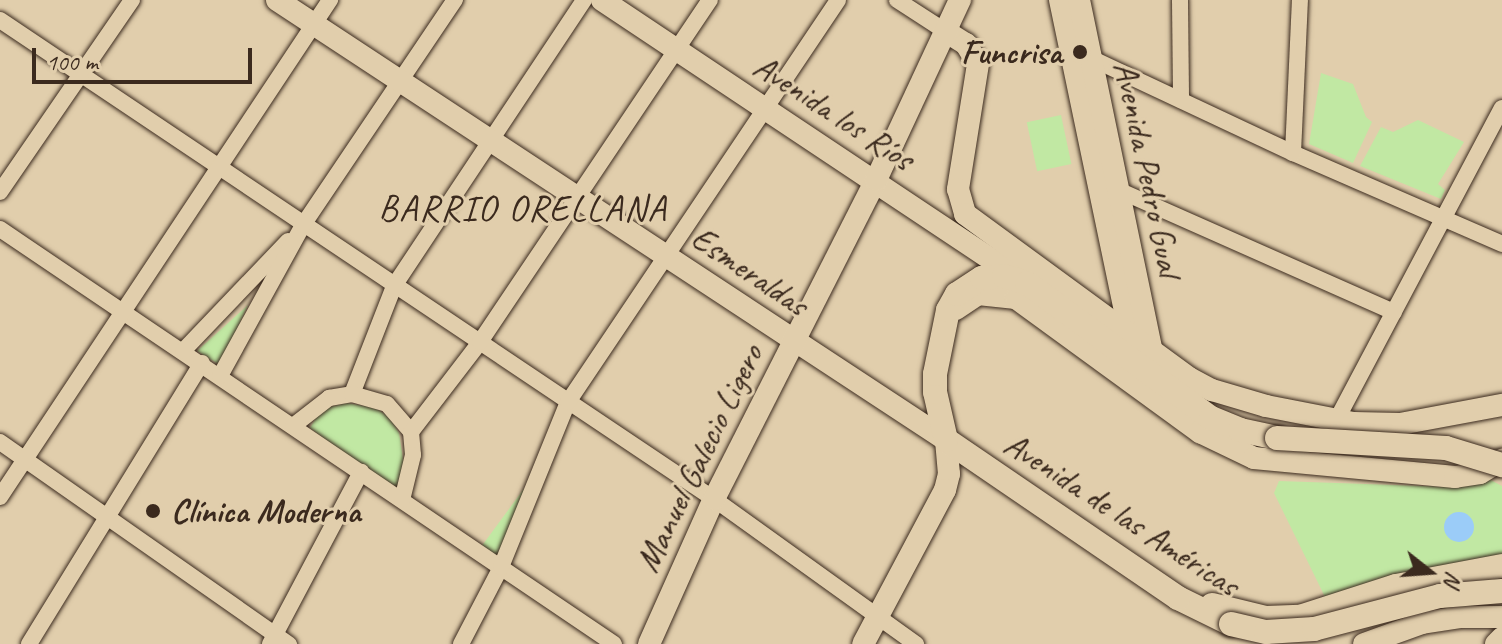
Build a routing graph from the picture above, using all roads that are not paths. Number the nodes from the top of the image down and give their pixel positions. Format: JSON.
{"nodes":[{"id":1,"x":132,"y":0,"type":"edge"},
{"id":2,"x":277,"y":0,"type":"edge"},
{"id":3,"x":330,"y":0,"type":"edge"},
{"id":4,"x":455,"y":0,"type":"edge"},
{"id":5,"x":584,"y":0,"type":"edge"},
{"id":6,"x":602,"y":0,"type":"edge"},
{"id":7,"x":710,"y":0,"type":"edge"},
{"id":8,"x":838,"y":0,"type":"edge"},
{"id":9,"x":897,"y":0,"type":"edge"},
{"id":10,"x":960,"y":0,"type":"edge"},
{"id":11,"x":1060,"y":0,"type":"edge"},
{"id":12,"x":1079,"y":0,"type":"edge"},
{"id":13,"x":1180,"y":0,"type":"edge"},
{"id":14,"x":1300,"y":0,"type":"edge"},
{"id":15,"x":0,"y":20,"type":"edge"},
{"id":16,"x":314,"y":25,"type":"junction"},
{"id":17,"x":945,"y":31,"type":"junction"},
{"id":18,"x":677,"y":49,"type":"junction"},
{"id":19,"x":1080,"y":53,"type":"junction"},
{"id":20,"x":79,"y":75,"type":"junction"},
{"id":21,"x":400,"y":82,"type":"junction"},
{"id":22,"x":1181,"y":100,"type":"junction"},
{"id":23,"x":764,"y":108,"type":"junction"},
{"id":24,"x":1502,"y":108,"type":"edge"},
{"id":25,"x":490,"y":141,"type":"junction"},
{"id":26,"x":1293,"y":153,"type":"junction"},
{"id":27,"x":218,"y":169,"type":"junction"},
{"id":28,"x":876,"y":180,"type":"junction"},
{"id":29,"x":1116,"y":189,"type":"junction"},
{"id":30,"x":0,"y":192,"type":"edge"},
{"id":31,"x":577,"y":198,"type":"junction"},
{"id":32,"x":1441,"y":217,"type":"junction"},
{"id":33,"x":303,"y":225,"type":"junction"},
{"id":34,"x":0,"y":229,"type":"edge"},
{"id":35,"x":1502,"y":244,"type":"edge"},
{"id":36,"x":666,"y":256,"type":"junction"},
{"id":37,"x":394,"y":286,"type":"junction"},
{"id":38,"x":1036,"y":290,"type":"junction"},
{"id":39,"x":124,"y":311,"type":"junction"},
{"id":40,"x":1394,"y":312,"type":"junction"},
{"id":41,"x":1105,"y":317,"type":"junction"},
{"id":42,"x":1130,"y":335,"type":"junction"},
{"id":43,"x":941,"y":338,"type":"junction"},
{"id":44,"x":793,"y":340,"type":"junction"},
{"id":45,"x":480,"y":342,"type":"junction"},
{"id":46,"x":183,"y":351,"type":"junction"},
{"id":47,"x":1157,"y":355,"type":"junction"},
{"id":48,"x":202,"y":363,"type":"junction"},
{"id":49,"x":220,"y":376,"type":"junction"},
{"id":50,"x":352,"y":394,"type":"junction"},
{"id":51,"x":1186,"y":399,"type":"junction"},
{"id":52,"x":568,"y":402,"type":"junction"},
{"id":53,"x":1502,"y":405,"type":"edge"},
{"id":54,"x":1336,"y":421,"type":"junction"},
{"id":55,"x":293,"y":426,"type":"junction"},
{"id":56,"x":411,"y":432,"type":"junction"},
{"id":57,"x":946,"y":440,"type":"junction"},
{"id":58,"x":0,"y":442,"type":"edge"},
{"id":59,"x":25,"y":459,"type":"junction"},
{"id":60,"x":1502,"y":463,"type":"edge"},
{"id":61,"x":361,"y":472,"type":"junction"},
{"id":62,"x":0,"y":497,"type":"edge"},
{"id":63,"x":714,"y":499,"type":"junction"},
{"id":64,"x":402,"y":500,"type":"junction"},
{"id":65,"x":108,"y":515,"type":"junction"},
{"id":66,"x":1502,"y":566,"type":"edge"},
{"id":67,"x":501,"y":567,"type":"junction"},
{"id":68,"x":1502,"y":591,"type":"edge"},
{"id":69,"x":1178,"y":598,"type":"junction"},
{"id":70,"x":878,"y":617,"type":"junction"},
{"id":71,"x":1460,"y":617,"type":"junction"},
{"id":72,"x":1502,"y":617,"type":"edge"},
{"id":73,"x":1502,"y":638,"type":"edge"},
{"id":74,"x":278,"y":641,"type":"edge"},
{"id":75,"x":29,"y":644,"type":"edge"},
{"id":76,"x":461,"y":644,"type":"edge"},
{"id":77,"x":614,"y":644,"type":"edge"},
{"id":78,"x":649,"y":644,"type":"edge"},
{"id":79,"x":863,"y":644,"type":"edge"},
{"id":80,"x":916,"y":644,"type":"edge"},
{"id":81,"x":1364,"y":644,"type":"edge"},
{"id":82,"x":1496,"y":644,"type":"edge"}],
"edges":[{"from":1,"to":20,"type":"street"},
{"from":2,"to":16,"type":"main road","name":"Esmeraldas"},
{"from":3,"to":16,"type":"street"},
{"from":4,"to":21,"type":"street"},
{"from":5,"to":25,"type":"street"},
{"from":6,"to":18,"type":"main road","name":"Avenida los Ríos"},
{"from":7,"to":18,"type":"street"},
{"from":8,"to":23,"type":"street"},
{"from":9,"to":17,"type":"street"},
{"from":10,"to":17,"type":"main road","name":"Manuel Galecio Ligero"},
{"from":11,"to":19,"type":"main road","name":"Avenida Pedro Gual"},
{"from":12,"to":19,"type":"main road","name":"Avenida Pedro Gual"},
{"from":13,"to":22,"type":"street"},
{"from":14,"to":26,"type":"street"},
{"from":15,"to":20,"type":"street"},
{"from":16,"to":21,"type":"main road","name":"Esmeraldas"},
{"from":16,"to":27,"type":"street"},
{"from":17,"to":28,"type":"main road","name":"Manuel Galecio Ligero"},
{"from":17,"to":41,"type":"main road"},
{"from":18,"to":23,"type":"main road","name":"Avenida los Ríos"},
{"from":18,"to":31,"type":"street"},
{"from":19,"to":22,"type":"street"},
{"from":19,"to":29,"type":"main road","name":"Avenida Pedro Gual"},
{"from":19,"to":42,"type":"main road","name":"Avenida Pedro Gual"},
{"from":20,"to":27,"type":"street"},
{"from":20,"to":30,"type":"street"},
{"from":21,"to":25,"type":"main road","name":"Esmeraldas"},
{"from":21,"to":33,"type":"street"},
{"from":22,"to":26,"type":"street"},
{"from":23,"to":28,"type":"main road","name":"Avenida los Ríos"},
{"from":23,"to":36,"type":"street"},
{"from":24,"to":32,"type":"street"},
{"from":25,"to":31,"type":"main road","name":"Esmeraldas"},
{"from":25,"to":37,"type":"street"},
{"from":26,"to":32,"type":"street"},
{"from":27,"to":33,"type":"street"},
{"from":27,"to":39,"type":"street"},
{"from":28,"to":38,"type":"main road","name":"Avenida los Ríos"},
{"from":28,"to":44,"type":"main road","name":"Manuel Galecio Ligero"},
{"from":29,"to":40,"type":"street"},
{"from":29,"to":47,"type":"main road","name":"Avenida Pedro Gual"},
{"from":31,"to":36,"type":"main road","name":"Esmeraldas"},
{"from":31,"to":45,"type":"street"},
{"from":32,"to":35,"type":"street"},
{"from":32,"to":40,"type":"street"},
{"from":33,"to":37,"type":"street"},
{"from":33,"to":46,"type":"street"},
{"from":33,"to":49,"type":"street"},
{"from":34,"to":39,"type":"street"},
{"from":36,"to":44,"type":"main road","name":"Esmeraldas"},
{"from":36,"to":52,"type":"street"},
{"from":37,"to":45,"type":"street"},
{"from":37,"to":50,"type":"street"},
{"from":38,"to":41,"type":"main road"},
{"from":38,"to":43,"type":"main road"},
{"from":38,"to":51,"type":"main road"},
{"from":39,"to":46,"type":"street"},
{"from":39,"to":59,"type":"street"},
{"from":40,"to":54,"type":"street"},
{"from":41,"to":42,"type":"main road"},
{"from":42,"to":47,"type":"main road"},
{"from":43,"to":57,"type":"main road"},
{"from":43,"to":60,"type":"main road"},
{"from":44,"to":57,"type":"main road","name":"Esmeraldas"},
{"from":44,"to":63,"type":"main road","name":"Manuel Galecio Ligero"},
{"from":45,"to":52,"type":"street"},
{"from":45,"to":56,"type":"street"},
{"from":46,"to":48,"type":"street"},
{"from":47,"to":51,"type":"main road"},
{"from":47,"to":54,"type":"main road"},
{"from":48,"to":49,"type":"street"},
{"from":48,"to":65,"type":"street"},
{"from":49,"to":55,"type":"street"},
{"from":50,"to":55,"type":"street"},
{"from":50,"to":56,"type":"street"},
{"from":51,"to":60,"type":"main road","bridge":true},
{"from":52,"to":63,"type":"street"},
{"from":52,"to":67,"type":"street"},
{"from":53,"to":54,"type":"main road"},
{"from":55,"to":61,"type":"street"},
{"from":56,"to":64,"type":"street"},
{"from":57,"to":69,"type":"main road","name":"Avenida de las Américas"},
{"from":57,"to":70,"type":"main road"},
{"from":58,"to":59,"type":"street"},
{"from":59,"to":62,"type":"street"},
{"from":59,"to":65,"type":"street"},
{"from":61,"to":64,"type":"street"},
{"from":61,"to":74,"type":"street"},
{"from":63,"to":70,"type":"street"},
{"from":63,"to":78,"type":"main road","name":"Manuel Galecio Ligero"},
{"from":64,"to":67,"type":"street"},
{"from":65,"to":74,"type":"street"},
{"from":65,"to":75,"type":"street"},
{"from":66,"to":69,"type":"main road"},
{"from":67,"to":76,"type":"street"},
{"from":67,"to":77,"type":"street"},
{"from":68,"to":69,"type":"main road","name":"Avenida de las Américas","bridge":true},
{"from":68,"to":71,"type":"main road"},
{"from":70,"to":79,"type":"main road"},
{"from":70,"to":80,"type":"street"},
{"from":71,"to":72,"type":"main road"},
{"from":71,"to":81,"type":"main road"},
{"from":73,"to":82,"type":"main road"}]}
